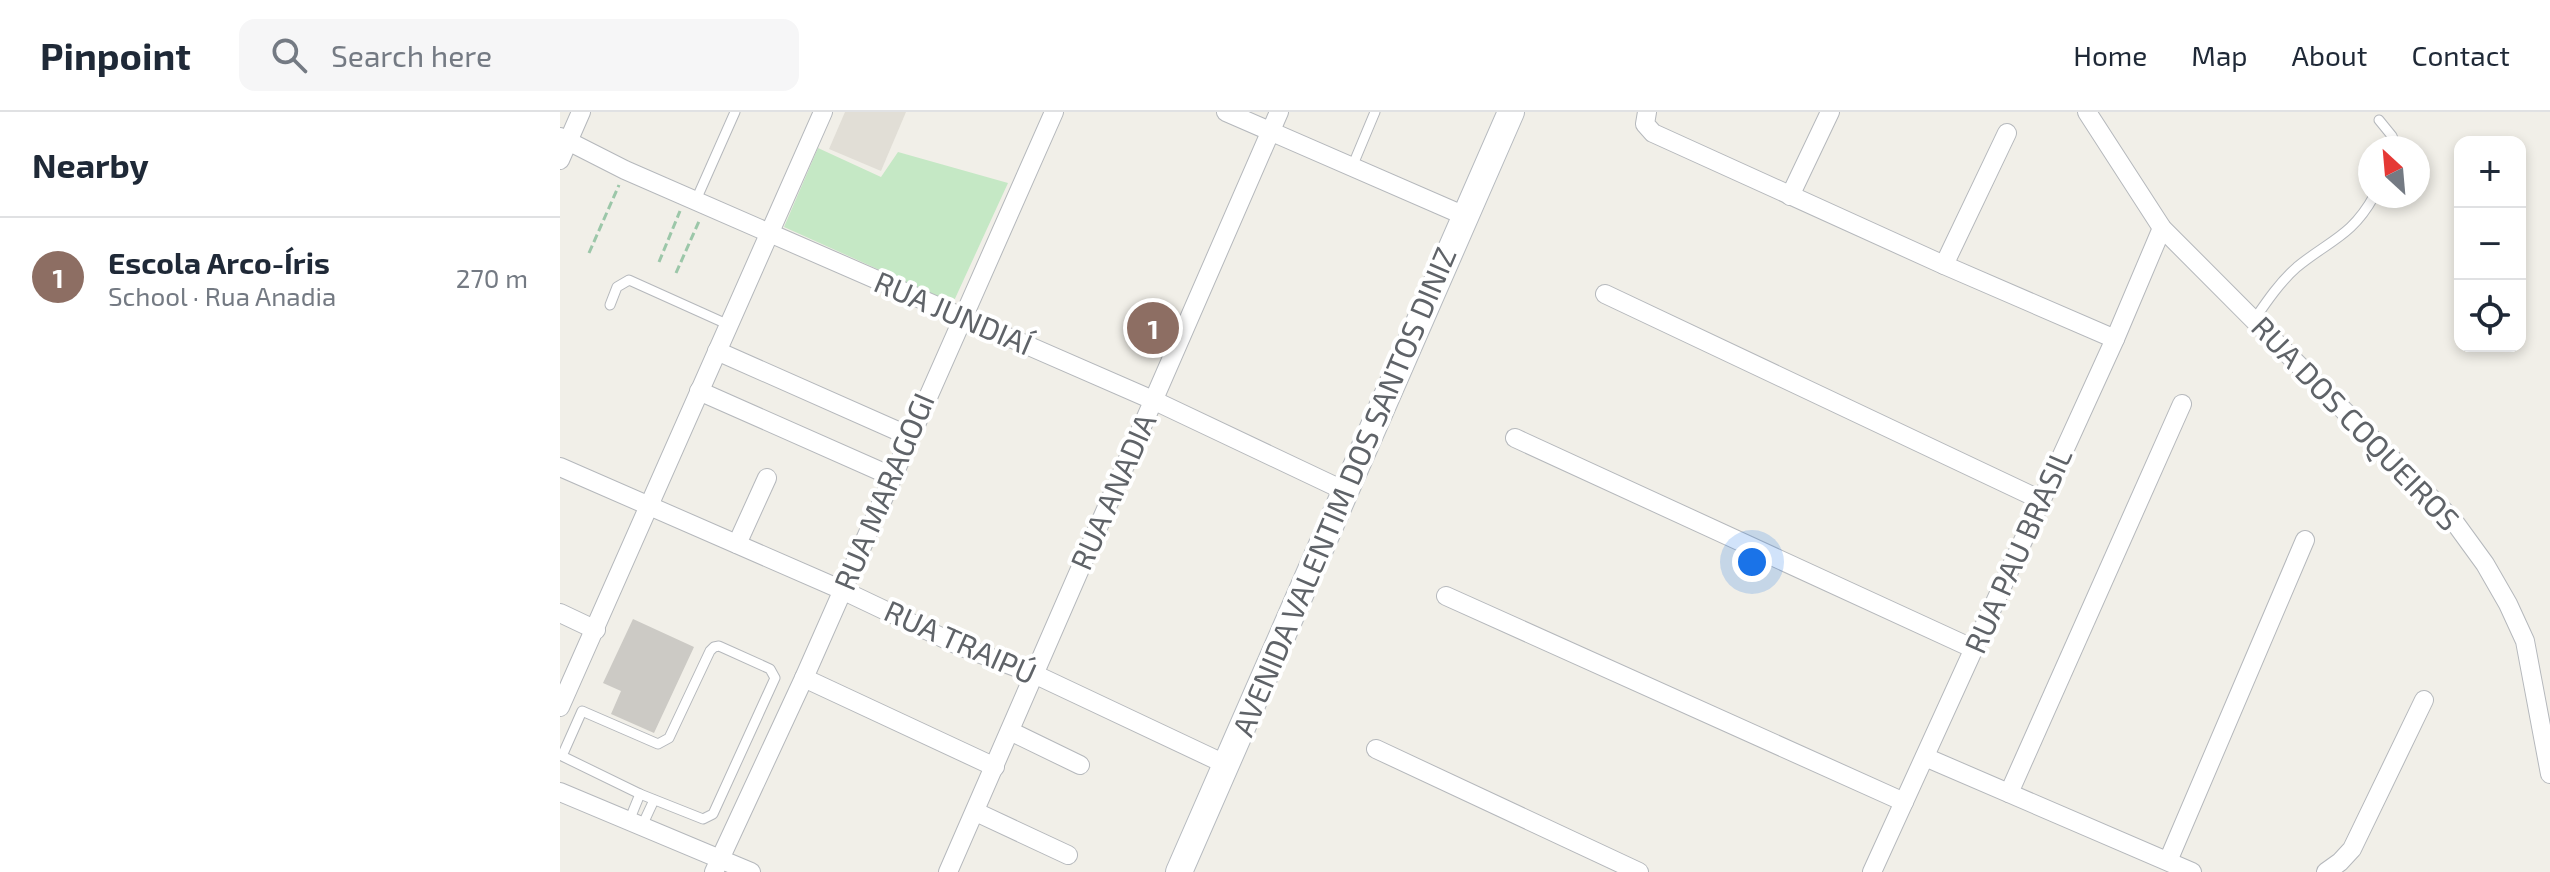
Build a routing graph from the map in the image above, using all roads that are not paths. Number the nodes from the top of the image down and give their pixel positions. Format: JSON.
{"nodes":[{"id":1,"x":581,"y":112,"type":"edge"},
{"id":2,"x":735,"y":112,"type":"edge"},
{"id":3,"x":823,"y":112,"type":"edge"},
{"id":4,"x":1054,"y":112,"type":"edge"},
{"id":5,"x":1226,"y":112,"type":"edge"},
{"id":6,"x":1279,"y":112,"type":"edge"},
{"id":7,"x":1375,"y":112,"type":"edge"},
{"id":8,"x":1511,"y":112,"type":"edge"},
{"id":9,"x":1647,"y":112,"type":"edge"},
{"id":10,"x":1830,"y":112,"type":"edge"},
{"id":11,"x":2087,"y":112,"type":"edge"},
{"id":12,"x":2379,"y":120,"type":"dead end"},
{"id":13,"x":1270,"y":131,"type":"junction"},
{"id":14,"x":2007,"y":133,"type":"dead end"},
{"id":15,"x":2392,"y":136,"type":"edge"},
{"id":16,"x":564,"y":139,"type":"edge"},
{"id":17,"x":560,"y":160,"type":"edge"},
{"id":18,"x":1352,"y":167,"type":"junction"},
{"id":19,"x":1790,"y":196,"type":"junction"},
{"id":20,"x":696,"y":200,"type":"junction"},
{"id":21,"x":2367,"y":208,"type":"edge"},
{"id":22,"x":1465,"y":216,"type":"junction"},
{"id":23,"x":2162,"y":228,"type":"junction"},
{"id":24,"x":769,"y":234,"type":"junction"},
{"id":25,"x":1944,"y":265,"type":"junction"},
{"id":26,"x":1605,"y":294,"type":"dead end"},
{"id":27,"x":610,"y":305,"type":"dead end"},
{"id":28,"x":961,"y":318,"type":"junction"},
{"id":29,"x":2254,"y":320,"type":"junction"},
{"id":30,"x":729,"y":325,"type":"junction"},
{"id":31,"x":2115,"y":339,"type":"junction"},
{"id":32,"x":717,"y":351,"type":"junction"},
{"id":33,"x":699,"y":391,"type":"junction"},
{"id":34,"x":1155,"y":401,"type":"junction"},
{"id":35,"x":2182,"y":404,"type":"dead end"},
{"id":36,"x":909,"y":436,"type":"junction"},
{"id":37,"x":1515,"y":438,"type":"dead end"},
{"id":38,"x":560,"y":467,"type":"edge"},
{"id":39,"x":891,"y":476,"type":"junction"},
{"id":40,"x":767,"y":478,"type":"dead end"},
{"id":41,"x":1345,"y":491,"type":"junction"},
{"id":42,"x":2041,"y":500,"type":"junction"},
{"id":43,"x":649,"y":506,"type":"junction"},
{"id":44,"x":2305,"y":540,"type":"dead end"},
{"id":45,"x":737,"y":544,"type":"junction"},
{"id":46,"x":842,"y":590,"type":"junction"},
{"id":47,"x":1446,"y":596,"type":"dead end"},
{"id":48,"x":560,"y":613,"type":"edge"},
{"id":49,"x":596,"y":630,"type":"junction"},
{"id":50,"x":1974,"y":649,"type":"junction"},
{"id":51,"x":1034,"y":674,"type":"junction"},
{"id":52,"x":804,"y":678,"type":"junction"},
{"id":53,"x":2424,"y":700,"type":"dead end"},
{"id":54,"x":560,"y":707,"type":"edge"},
{"id":55,"x":1010,"y":731,"type":"junction"},
{"id":56,"x":1376,"y":749,"type":"dead end"},
{"id":57,"x":1925,"y":757,"type":"junction"},
{"id":58,"x":1080,"y":765,"type":"dead end"},
{"id":59,"x":1227,"y":765,"type":"junction"},
{"id":60,"x":995,"y":767,"type":"junction"},
{"id":61,"x":2550,"y":774,"type":"edge"},
{"id":62,"x":560,"y":792,"type":"edge"},
{"id":63,"x":2009,"y":793,"type":"junction"},
{"id":64,"x":640,"y":794,"type":"junction"},
{"id":65,"x":654,"y":800,"type":"junction"},
{"id":66,"x":1904,"y":802,"type":"junction"},
{"id":67,"x":976,"y":812,"type":"junction"},
{"id":68,"x":635,"y":825,"type":"junction"},
{"id":69,"x":1068,"y":855,"type":"dead end"},
{"id":70,"x":2168,"y":861,"type":"junction"},
{"id":71,"x":717,"y":865,"type":"edge"},
{"id":72,"x":751,"y":872,"type":"edge"},
{"id":73,"x":948,"y":872,"type":"edge"},
{"id":74,"x":1179,"y":872,"type":"edge"},
{"id":75,"x":1639,"y":872,"type":"edge"},
{"id":76,"x":1872,"y":872,"type":"edge"},
{"id":77,"x":2192,"y":872,"type":"edge"},
{"id":78,"x":2326,"y":872,"type":"edge"}],
"edges":[{"from":1,"to":16,"type":"street"},
{"from":2,"to":20,"type":"lane"},
{"from":3,"to":24,"type":"street"},
{"from":4,"to":28,"type":"street","name":"RUA MARAGOGI"},
{"from":5,"to":13,"type":"street"},
{"from":6,"to":13,"type":"street","name":"RUA ANADIA"},
{"from":7,"to":18,"type":"lane"},
{"from":8,"to":22,"type":"street","name":"AVENIDA VALENTIM DOS SANTOS DINIZ"},
{"from":9,"to":19,"type":"street"},
{"from":10,"to":19,"type":"street"},
{"from":11,"to":23,"type":"street","name":"RUA DOS COQUEIROS"},
{"from":12,"to":15,"type":"lane"},
{"from":13,"to":18,"type":"street"},
{"from":13,"to":34,"type":"street","name":"RUA ANADIA"},
{"from":14,"to":25,"type":"street"},
{"from":16,"to":17,"type":"street"},
{"from":16,"to":20,"type":"street","name":"RUA JUNDIAÍ"},
{"from":18,"to":22,"type":"street"},
{"from":19,"to":25,"type":"street"},
{"from":20,"to":24,"type":"street","name":"RUA JUNDIAÍ"},
{"from":21,"to":29,"type":"lane"},
{"from":22,"to":41,"type":"street","name":"AVENIDA VALENTIM DOS SANTOS DINIZ"},
{"from":23,"to":29,"type":"street","name":"RUA DOS COQUEIROS"},
{"from":23,"to":31,"type":"street","name":"RUA PAU BRASIL"},
{"from":24,"to":28,"type":"street","name":"RUA JUNDIAÍ"},
{"from":24,"to":30,"type":"street"},
{"from":25,"to":31,"type":"street"},
{"from":26,"to":42,"type":"street"},
{"from":27,"to":30,"type":"lane"},
{"from":28,"to":34,"type":"street","name":"RUA JUNDIAÍ"},
{"from":28,"to":36,"type":"street","name":"RUA MARAGOGI"},
{"from":29,"to":61,"type":"street","name":"RUA DOS COQUEIROS"},
{"from":30,"to":32,"type":"street"},
{"from":31,"to":42,"type":"street","name":"RUA PAU BRASIL"},
{"from":32,"to":33,"type":"street"},
{"from":32,"to":36,"type":"street"},
{"from":33,"to":39,"type":"street"},
{"from":33,"to":43,"type":"street"},
{"from":34,"to":41,"type":"street","name":"RUA JUNDIAÍ"},
{"from":34,"to":51,"type":"street","name":"RUA ANADIA"},
{"from":35,"to":63,"type":"street"},
{"from":36,"to":39,"type":"street","name":"RUA MARAGOGI"},
{"from":37,"to":50,"type":"street"},
{"from":38,"to":43,"type":"street","name":"RUA TRAIPÚ"},
{"from":39,"to":46,"type":"street","name":"RUA MARAGOGI"},
{"from":40,"to":45,"type":"street"},
{"from":41,"to":59,"type":"street","name":"AVENIDA VALENTIM DOS SANTOS DINIZ"},
{"from":42,"to":50,"type":"street","name":"RUA PAU BRASIL"},
{"from":43,"to":45,"type":"street","name":"RUA TRAIPÚ"},
{"from":43,"to":49,"type":"street"},
{"from":44,"to":70,"type":"street"},
{"from":45,"to":46,"type":"street","name":"RUA TRAIPÚ"},
{"from":46,"to":51,"type":"street","name":"RUA TRAIPÚ"},
{"from":46,"to":52,"type":"street","name":"RUA MARAGOGI"},
{"from":47,"to":66,"type":"street"},
{"from":48,"to":49,"type":"street"},
{"from":49,"to":54,"type":"street"},
{"from":50,"to":57,"type":"street","name":"RUA PAU BRASIL"},
{"from":51,"to":55,"type":"street","name":"RUA ANADIA"},
{"from":51,"to":59,"type":"street","name":"RUA TRAIPÚ"},
{"from":52,"to":60,"type":"street"},
{"from":52,"to":71,"type":"street","name":"RUA MARAGOGI"},
{"from":53,"to":78,"type":"street"},
{"from":55,"to":58,"type":"street"},
{"from":55,"to":60,"type":"street","name":"RUA ANADIA"},
{"from":56,"to":75,"type":"street"},
{"from":57,"to":63,"type":"street"},
{"from":57,"to":66,"type":"street","name":"RUA PAU BRASIL"},
{"from":59,"to":74,"type":"street","name":"AVENIDA VALENTIM DOS SANTOS DINIZ"},
{"from":60,"to":67,"type":"street","name":"RUA ANADIA"},
{"from":62,"to":68,"type":"street"},
{"from":63,"to":70,"type":"street"},
{"from":64,"to":65,"type":"lane"},
{"from":64,"to":65,"type":"lane"},
{"from":64,"to":68,"type":"lane"},
{"from":65,"to":68,"type":"lane"},
{"from":66,"to":76,"type":"street","name":"RUA PAU BRASIL"},
{"from":67,"to":69,"type":"street"},
{"from":67,"to":73,"type":"street","name":"RUA ANADIA"},
{"from":68,"to":71,"type":"street"},
{"from":70,"to":77,"type":"street"},
{"from":71,"to":72,"type":"street"}]}
